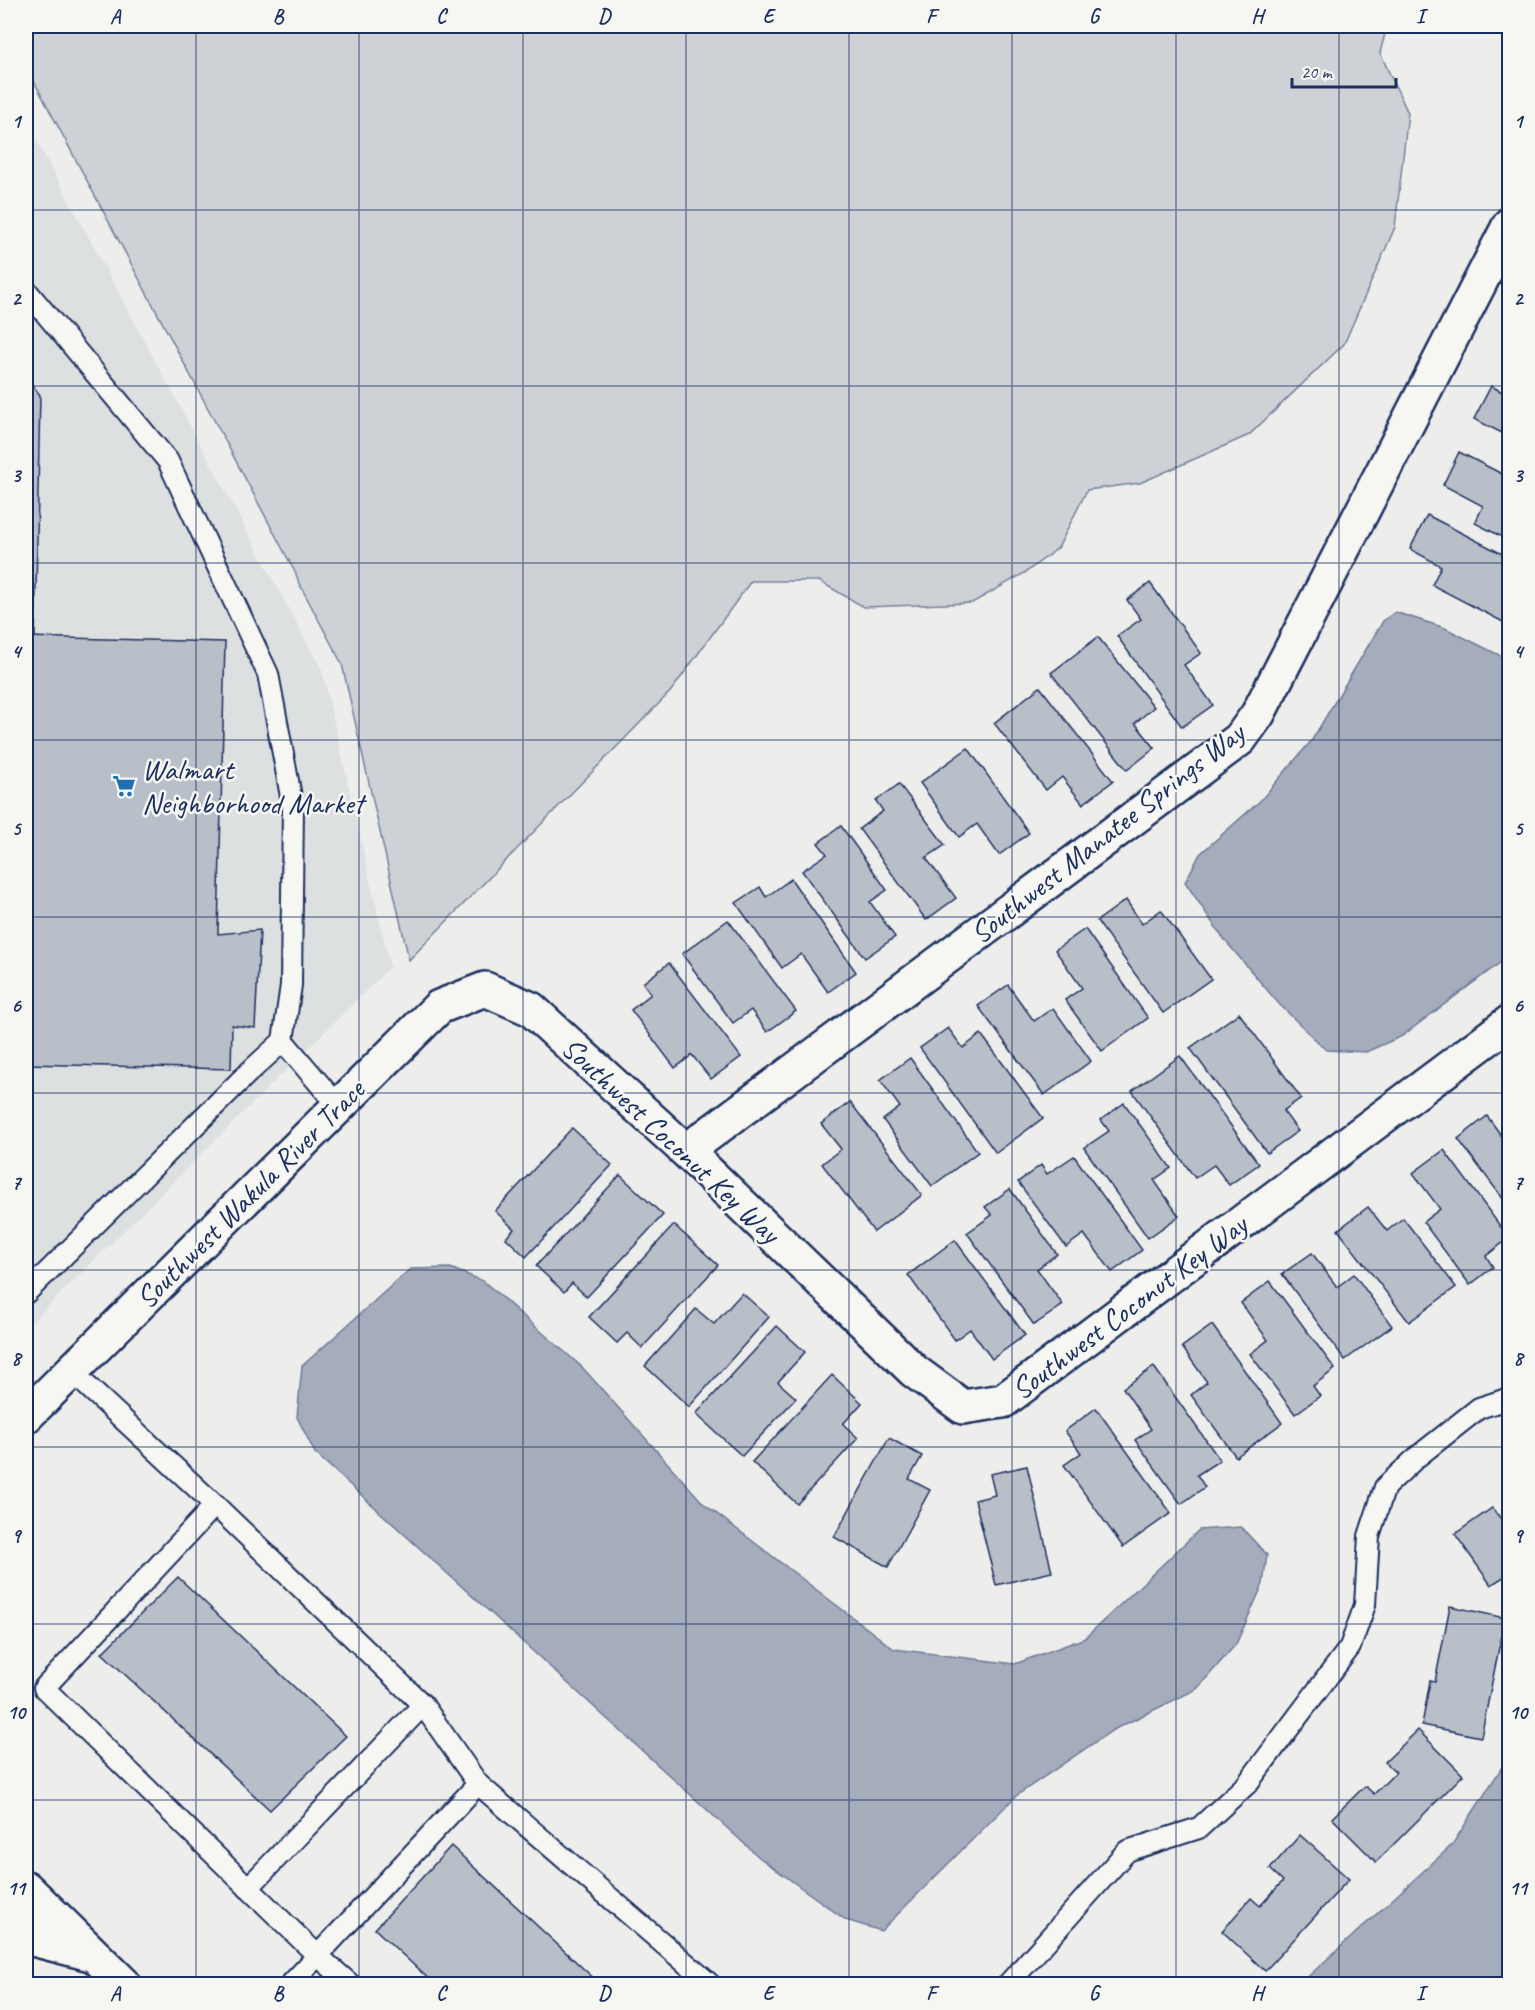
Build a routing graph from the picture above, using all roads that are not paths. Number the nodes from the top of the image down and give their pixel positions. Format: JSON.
{"nodes":[{"id":1,"x":1509,"y":224,"type":"edge"},
{"id":2,"x":26,"y":290,"type":"edge"},
{"id":3,"x":485,"y":990,"type":"joint"},
{"id":4,"x":1509,"y":1022,"type":"edge"},
{"id":5,"x":283,"y":1041,"type":"junction"},
{"id":6,"x":339,"y":1107,"type":"junction"},
{"id":7,"x":686,"y":1151,"type":"junction"},
{"id":8,"x":26,"y":1293,"type":"edge"},
{"id":9,"x":71,"y":1371,"type":"junction"},
{"id":10,"x":1509,"y":1398,"type":"edge"},
{"id":11,"x":26,"y":1416,"type":"edge"},
{"id":12,"x":215,"y":1505,"type":"junction"},
{"id":13,"x":423,"y":1705,"type":"junction"},
{"id":14,"x":478,"y":1784,"type":"junction"},
{"id":15,"x":26,"y":1888,"type":"edge"},
{"id":16,"x":248,"y":1888,"type":"junction"},
{"id":17,"x":26,"y":1932,"type":"edge"},
{"id":18,"x":93,"y":1954,"type":"junction"},
{"id":19,"x":318,"y":1956,"type":"junction"},
{"id":20,"x":124,"y":1984,"type":"edge"},
{"id":21,"x":291,"y":1984,"type":"edge"},
{"id":22,"x":350,"y":1984,"type":"edge"},
{"id":23,"x":711,"y":1984,"type":"edge"},
{"id":24,"x":1008,"y":1984,"type":"edge"}],
"edges":[{"from":1,"to":7,"type":"street","name":"Southwest Manatee Springs Way"},
{"from":2,"to":5,"type":"lane"},
{"from":3,"to":6,"type":"street","name":"Southwest Wakula River Trace"},
{"from":3,"to":7,"type":"street","name":"Southwest Coconut Key Way"},
{"from":4,"to":7,"type":"street","name":"Southwest Coconut Key Way"},
{"from":5,"to":6,"type":"lane"},
{"from":5,"to":8,"type":"lane"},
{"from":6,"to":9,"type":"street","name":"Southwest Wakula River Trace"},
{"from":9,"to":11,"type":"street","name":"Southwest Wakula River Trace"},
{"from":9,"to":12,"type":"lane"},
{"from":10,"to":24,"type":"lane"},
{"from":12,"to":13,"type":"lane"},
{"from":12,"to":16,"type":"lane"},
{"from":13,"to":14,"type":"lane"},
{"from":13,"to":16,"type":"lane"},
{"from":14,"to":19,"type":"lane"},
{"from":14,"to":23,"type":"lane"},
{"from":15,"to":18,"type":"street"},
{"from":16,"to":19,"type":"lane"},
{"from":17,"to":18,"type":"street"},
{"from":18,"to":20,"type":"street"},
{"from":19,"to":21,"type":"lane"},
{"from":19,"to":22,"type":"lane"}]}
